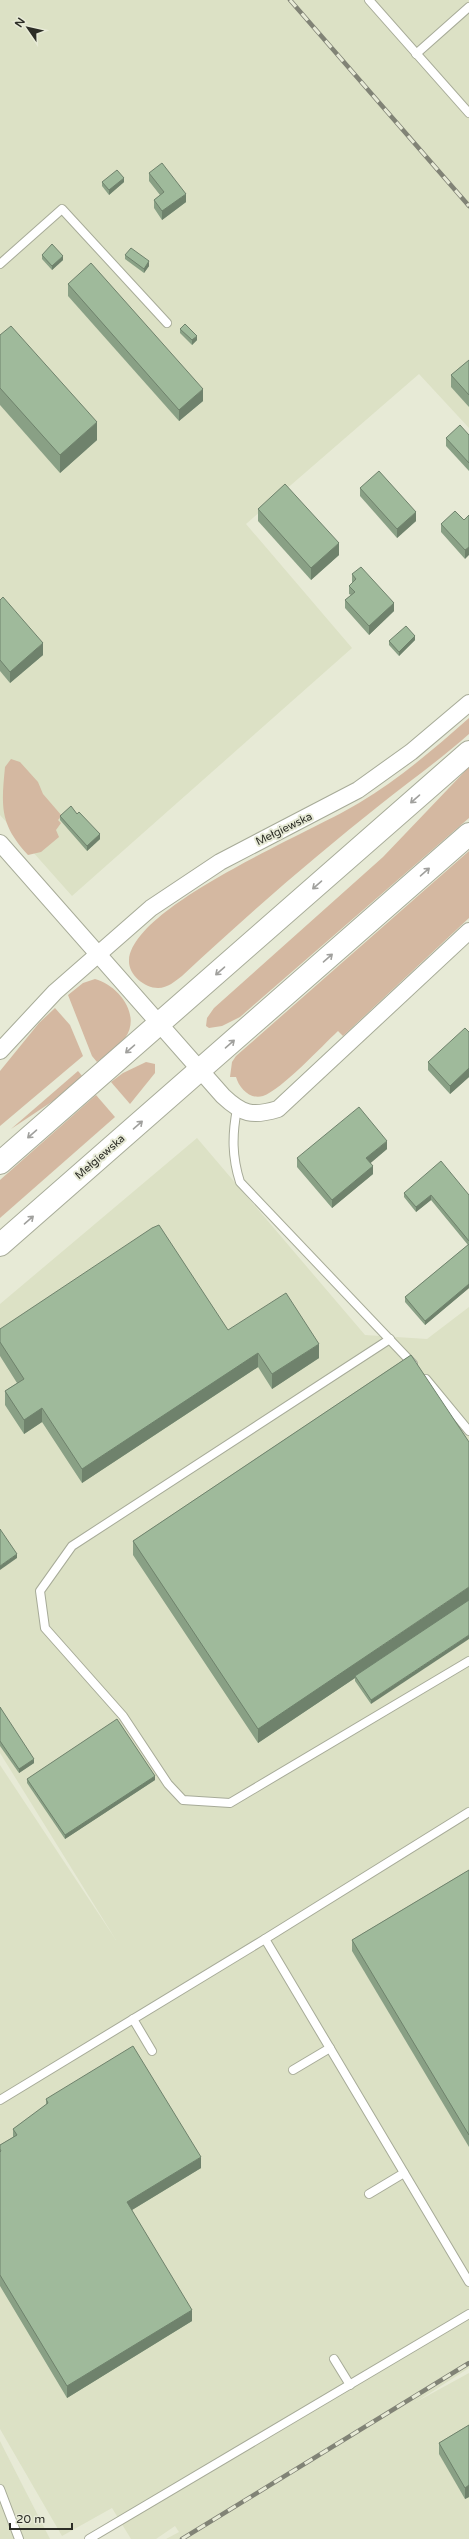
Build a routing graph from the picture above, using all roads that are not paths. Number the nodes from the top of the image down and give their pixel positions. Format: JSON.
{"nodes":[{"id":1,"x":369,"y":0,"type":"edge"},
{"id":2,"x":469,"y":7,"type":"edge"},
{"id":3,"x":416,"y":54,"type":"junction"},
{"id":4,"x":469,"y":113,"type":"edge"},
{"id":5,"x":0,"y":264,"type":"edge"},
{"id":6,"x":167,"y":324,"type":"dead end"},
{"id":7,"x":469,"y":703,"type":"edge"},
{"id":8,"x":469,"y":752,"type":"edge"},
{"id":9,"x":469,"y":834,"type":"edge"},
{"id":10,"x":0,"y":843,"type":"edge"},
{"id":11,"x":469,"y":931,"type":"edge"},
{"id":12,"x":98,"y":954,"type":"junction"},
{"id":13,"x":160,"y":1024,"type":"junction"},
{"id":14,"x":0,"y":1051,"type":"edge"},
{"id":15,"x":201,"y":1070,"type":"junction"},
{"id":16,"x":237,"y":1110,"type":"junction"},
{"id":17,"x":0,"y":1163,"type":"edge"},
{"id":18,"x":0,"y":1245,"type":"edge"},
{"id":19,"x":390,"y":1339,"type":"junction"},
{"id":20,"x":469,"y":1431,"type":"edge"},
{"id":21,"x":469,"y":1661,"type":"edge"},
{"id":22,"x":469,"y":1812,"type":"edge"},
{"id":23,"x":265,"y":1939,"type":"junction"},
{"id":24,"x":133,"y":2019,"type":"junction"},
{"id":25,"x":330,"y":2048,"type":"junction"},
{"id":26,"x":152,"y":2051,"type":"dead end"},
{"id":27,"x":293,"y":2070,"type":"dead end"},
{"id":28,"x":0,"y":2100,"type":"edge"},
{"id":29,"x":404,"y":2173,"type":"junction"},
{"id":30,"x":368,"y":2194,"type":"dead end"},
{"id":31,"x":469,"y":2282,"type":"edge"},
{"id":32,"x":469,"y":2314,"type":"edge"},
{"id":33,"x":334,"y":2359,"type":"dead end"},
{"id":34,"x":350,"y":2385,"type":"junction"},
{"id":35,"x":0,"y":2489,"type":"edge"},
{"id":36,"x":19,"y":2539,"type":"edge"},
{"id":37,"x":89,"y":2539,"type":"edge"}],
"edges":[{"from":1,"to":3,"type":"lane"},
{"from":2,"to":3,"type":"lane"},
{"from":3,"to":4,"type":"lane"},
{"from":5,"to":6,"type":"lane"},
{"from":7,"to":12,"type":"street","name":"Mełgiewska"},
{"from":8,"to":13,"type":"main road","one_way":true},
{"from":15,"to":9,"type":"main road","name":"Mełgiewska","one_way":true},
{"from":10,"to":12,"type":"street"},
{"from":11,"to":16,"type":"street"},
{"from":12,"to":13,"type":"street"},
{"from":12,"to":14,"type":"street","name":"Mełgiewska"},
{"from":13,"to":15,"type":"street"},
{"from":13,"to":17,"type":"main road","one_way":true},
{"from":15,"to":16,"type":"street"},
{"from":18,"to":15,"type":"main road","name":"Mełgiewska","one_way":true},
{"from":16,"to":19,"type":"lane"},
{"from":19,"to":20,"type":"lane"},
{"from":19,"to":21,"type":"lane"},
{"from":22,"to":23,"type":"lane"},
{"from":23,"to":24,"type":"lane"},
{"from":23,"to":25,"type":"lane"},
{"from":24,"to":26,"type":"lane"},
{"from":24,"to":28,"type":"lane"},
{"from":25,"to":27,"type":"lane"},
{"from":25,"to":29,"type":"lane"},
{"from":29,"to":30,"type":"lane"},
{"from":29,"to":31,"type":"lane"},
{"from":32,"to":34,"type":"lane"},
{"from":33,"to":34,"type":"lane"},
{"from":34,"to":37,"type":"lane"},
{"from":35,"to":36,"type":"lane"}]}
